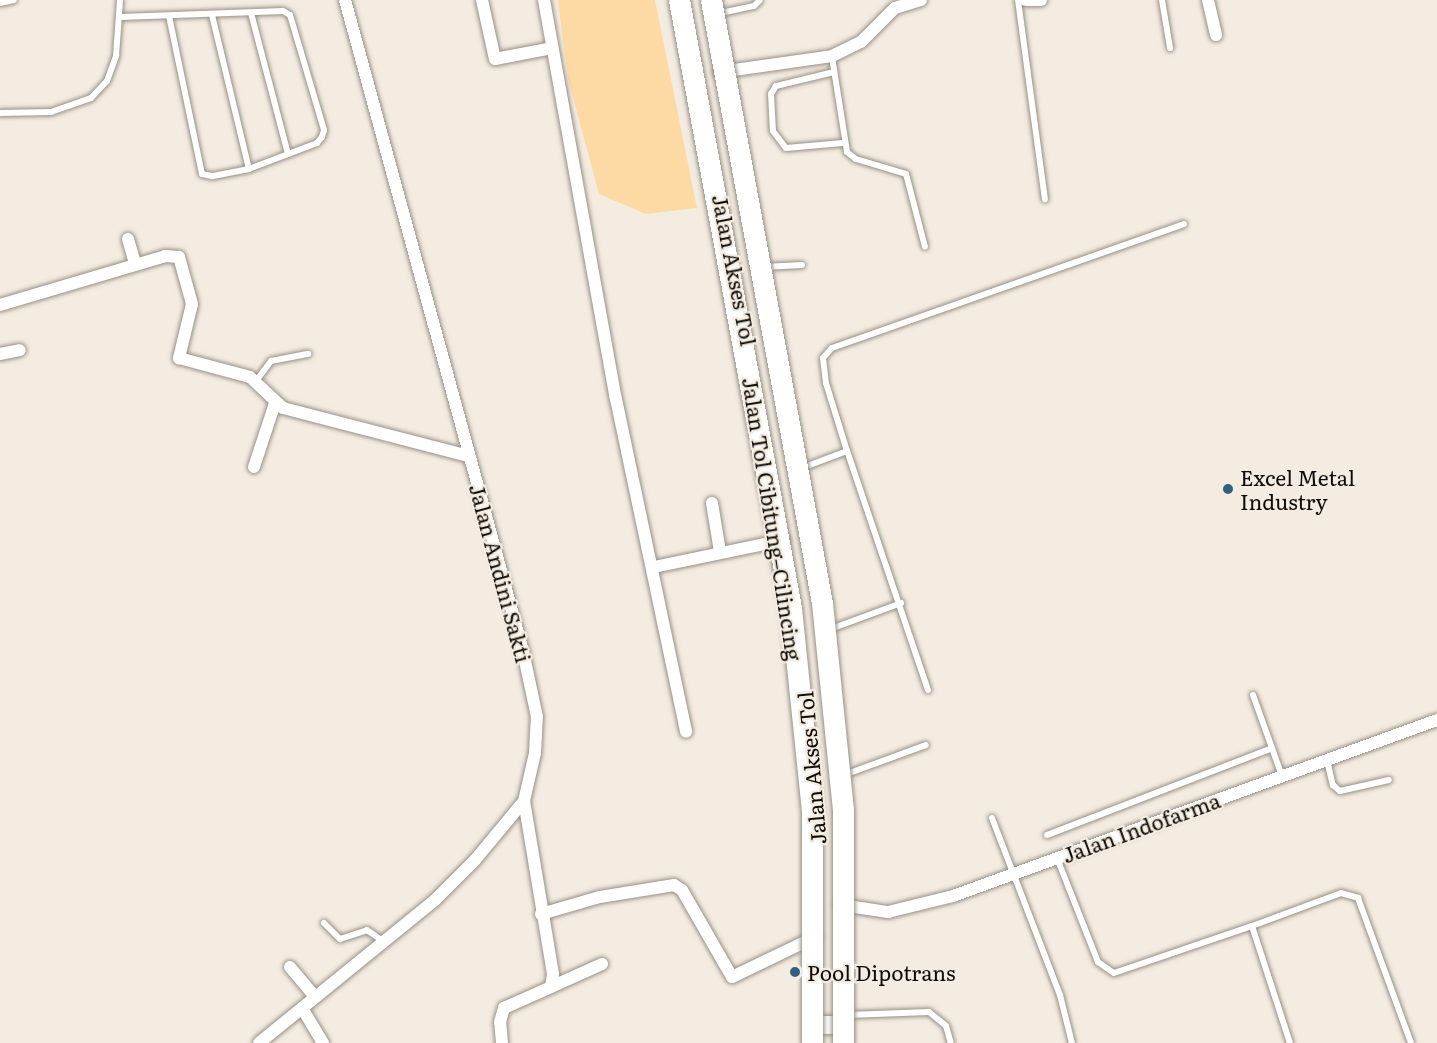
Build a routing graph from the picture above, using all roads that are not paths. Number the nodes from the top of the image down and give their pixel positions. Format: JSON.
{"nodes":[{"id":1,"x":14,"y":0,"type":"edge"},
{"id":2,"x":120,"y":0,"type":"edge"},
{"id":3,"x":345,"y":0,"type":"edge"},
{"id":4,"x":483,"y":0,"type":"edge"},
{"id":5,"x":544,"y":0,"type":"edge"},
{"id":6,"x":679,"y":0,"type":"edge"},
{"id":7,"x":684,"y":0,"type":"edge"},
{"id":8,"x":759,"y":0,"type":"edge"},
{"id":9,"x":921,"y":0,"type":"edge"},
{"id":10,"x":1018,"y":0,"type":"edge"},
{"id":11,"x":1026,"y":0,"type":"edge"},
{"id":12,"x":1041,"y":0,"type":"edge"},
{"id":13,"x":1162,"y":0,"type":"edge"},
{"id":14,"x":1208,"y":0,"type":"edge"},
{"id":15,"x":0,"y":3,"type":"edge"},
{"id":16,"x":710,"y":5,"type":"edge"},
{"id":17,"x":251,"y":13,"type":"junction"},
{"id":18,"x":212,"y":15,"type":"junction"},
{"id":19,"x":169,"y":16,"type":"junction"},
{"id":20,"x":121,"y":17,"type":"junction"},
{"id":21,"x":1216,"y":34,"type":"dead end"},
{"id":22,"x":552,"y":48,"type":"junction"},
{"id":23,"x":1170,"y":48,"type":"dead end"},
{"id":24,"x":831,"y":56,"type":"junction"},
{"id":25,"x":720,"y":72,"type":"junction"},
{"id":26,"x":834,"y":72,"type":"junction"},
{"id":27,"x":0,"y":112,"type":"edge"},
{"id":28,"x":843,"y":143,"type":"junction"},
{"id":29,"x":288,"y":154,"type":"junction"},
{"id":30,"x":249,"y":169,"type":"junction"},
{"id":31,"x":1045,"y":199,"type":"dead end"},
{"id":32,"x":1184,"y":224,"type":"dead end"},
{"id":33,"x":128,"y":239,"type":"dead end"},
{"id":34,"x":925,"y":247,"type":"dead end"},
{"id":35,"x":135,"y":264,"type":"junction"},
{"id":36,"x":802,"y":265,"type":"dead end"},
{"id":37,"x":756,"y":267,"type":"junction"},
{"id":38,"x":0,"y":305,"type":"edge"},
{"id":39,"x":20,"y":350,"type":"dead end"},
{"id":40,"x":0,"y":354,"type":"edge"},
{"id":41,"x":308,"y":354,"type":"dead end"},
{"id":42,"x":256,"y":381,"type":"junction"},
{"id":43,"x":275,"y":403,"type":"junction"},
{"id":44,"x":847,"y":451,"type":"junction"},
{"id":45,"x":460,"y":454,"type":"junction"},
{"id":46,"x":254,"y":467,"type":"dead end"},
{"id":47,"x":793,"y":471,"type":"junction"},
{"id":48,"x":712,"y":503,"type":"dead end"},
{"id":49,"x":784,"y":540,"type":"junction"},
{"id":50,"x":720,"y":552,"type":"junction"},
{"id":51,"x":654,"y":567,"type":"junction"},
{"id":52,"x":901,"y":603,"type":"junction"},
{"id":53,"x":819,"y":633,"type":"junction"},
{"id":54,"x":928,"y":690,"type":"dead end"},
{"id":55,"x":1253,"y":695,"type":"dead end"},
{"id":56,"x":1437,"y":720,"type":"edge"},
{"id":57,"x":686,"y":732,"type":"dead end"},
{"id":58,"x":926,"y":745,"type":"dead end"},
{"id":59,"x":1272,"y":748,"type":"junction"},
{"id":60,"x":1327,"y":760,"type":"junction"},
{"id":61,"x":1282,"y":776,"type":"junction"},
{"id":62,"x":835,"y":778,"type":"junction"},
{"id":63,"x":1389,"y":780,"type":"dead end"},
{"id":64,"x":524,"y":801,"type":"junction"},
{"id":65,"x":992,"y":818,"type":"dead end"},
{"id":66,"x":1047,"y":835,"type":"dead end"},
{"id":67,"x":1057,"y":858,"type":"junction"},
{"id":68,"x":1011,"y":875,"type":"junction"},
{"id":69,"x":841,"y":905,"type":"junction"},
{"id":70,"x":541,"y":914,"type":"junction"},
{"id":71,"x":324,"y":923,"type":"dead end"},
{"id":72,"x":1251,"y":926,"type":"junction"},
{"id":73,"x":822,"y":934,"type":"junction"},
{"id":74,"x":384,"y":942,"type":"junction"},
{"id":75,"x":602,"y":964,"type":"dead end"},
{"id":76,"x":290,"y":967,"type":"dead end"},
{"id":77,"x":551,"y":987,"type":"junction"},
{"id":78,"x":315,"y":997,"type":"junction"},
{"id":79,"x":302,"y":1008,"type":"junction"},
{"id":80,"x":829,"y":1034,"type":"edge"},
{"id":81,"x":259,"y":1043,"type":"edge"},
{"id":82,"x":323,"y":1043,"type":"edge"},
{"id":83,"x":502,"y":1043,"type":"edge"},
{"id":84,"x":951,"y":1043,"type":"edge"},
{"id":85,"x":1072,"y":1043,"type":"edge"},
{"id":86,"x":1290,"y":1043,"type":"edge"},
{"id":87,"x":1411,"y":1043,"type":"edge"}],
"edges":[{"from":1,"to":15,"type":"lane"},
{"from":2,"to":20,"type":"lane"},
{"from":3,"to":45,"type":"street","name":"Jalan Andini Sakti"},
{"from":4,"to":22,"type":"street"},
{"from":5,"to":22,"type":"street"},
{"from":6,"to":80,"type":"highway","name":"Jalan Tol Cibitung–Cilincing","bridge":true},
{"from":7,"to":49,"type":"main road","name":"Jalan Akses Tol"},
{"from":8,"to":16,"type":"lane"},
{"from":9,"to":24,"type":"street"},
{"from":10,"to":31,"type":"lane"},
{"from":11,"to":12,"type":"street"},
{"from":13,"to":23,"type":"lane"},
{"from":14,"to":21,"type":"street"},
{"from":16,"to":25,"type":"main road","name":"Jalan Akses Tol"},
{"from":16,"to":80,"type":"highway","name":"Jalan Tol Cibitung–Cilincing","bridge":true},
{"from":17,"to":18,"type":"lane"},
{"from":17,"to":29,"type":"lane"},
{"from":17,"to":29,"type":"lane"},
{"from":18,"to":19,"type":"lane"},
{"from":18,"to":30,"type":"lane"},
{"from":19,"to":20,"type":"lane"},
{"from":19,"to":30,"type":"lane"},
{"from":20,"to":27,"type":"lane"},
{"from":22,"to":51,"type":"street"},
{"from":24,"to":25,"type":"street"},
{"from":24,"to":26,"type":"lane"},
{"from":25,"to":37,"type":"main road","name":"Jalan Akses Tol"},
{"from":26,"to":28,"type":"lane"},
{"from":26,"to":28,"type":"lane"},
{"from":28,"to":34,"type":"lane"},
{"from":29,"to":30,"type":"lane"},
{"from":32,"to":44,"type":"lane"},
{"from":33,"to":35,"type":"street"},
{"from":35,"to":38,"type":"street"},
{"from":35,"to":42,"type":"street"},
{"from":36,"to":37,"type":"lane"},
{"from":37,"to":47,"type":"main road","name":"Jalan Akses Tol"},
{"from":39,"to":40,"type":"street"},
{"from":41,"to":42,"type":"lane"},
{"from":42,"to":43,"type":"street"},
{"from":43,"to":45,"type":"street"},
{"from":43,"to":46,"type":"street"},
{"from":44,"to":47,"type":"lane"},
{"from":44,"to":52,"type":"lane"},
{"from":45,"to":64,"type":"street","name":"Jalan Andini Sakti"},
{"from":47,"to":53,"type":"main road","name":"Jalan Akses Tol"},
{"from":48,"to":50,"type":"street"},
{"from":49,"to":50,"type":"street"},
{"from":49,"to":73,"type":"main road","name":"Jalan Akses Tol"},
{"from":50,"to":51,"type":"street"},
{"from":51,"to":57,"type":"street"},
{"from":52,"to":53,"type":"lane"},
{"from":52,"to":54,"type":"lane"},
{"from":53,"to":62,"type":"main road","name":"Jalan Akses Tol"},
{"from":55,"to":59,"type":"lane"},
{"from":56,"to":60,"type":"street","name":"Jalan Indofarma"},
{"from":58,"to":62,"type":"lane"},
{"from":59,"to":61,"type":"lane"},
{"from":59,"to":66,"type":"lane"},
{"from":60,"to":61,"type":"street","name":"Jalan Indofarma"},
{"from":60,"to":63,"type":"lane"},
{"from":61,"to":67,"type":"street","name":"Jalan Indofarma"},
{"from":62,"to":69,"type":"main road","name":"Jalan Akses Tol"},
{"from":64,"to":70,"type":"street"},
{"from":64,"to":74,"type":"street","name":"Jalan Andini Sakti"},
{"from":65,"to":68,"type":"lane"},
{"from":67,"to":68,"type":"street","name":"Jalan Indofarma"},
{"from":67,"to":72,"type":"lane"},
{"from":68,"to":69,"type":"street","name":"Jalan Indofarma"},
{"from":68,"to":85,"type":"lane"},
{"from":69,"to":80,"type":"main road","name":"Jalan Akses Tol"},
{"from":70,"to":73,"type":"street"},
{"from":70,"to":77,"type":"street"},
{"from":71,"to":74,"type":"lane"},
{"from":72,"to":86,"type":"lane"},
{"from":72,"to":87,"type":"lane"},
{"from":73,"to":80,"type":"main road","name":"Jalan Akses Tol"},
{"from":74,"to":78,"type":"street","name":"Jalan Andini Sakti"},
{"from":75,"to":77,"type":"street"},
{"from":76,"to":78,"type":"street"},
{"from":77,"to":83,"type":"street"},
{"from":78,"to":79,"type":"street","name":"Jalan Andini Sakti"},
{"from":79,"to":81,"type":"street","name":"Jalan Andini Sakti"},
{"from":79,"to":82,"type":"street"},
{"from":80,"to":84,"type":"lane"}]}
